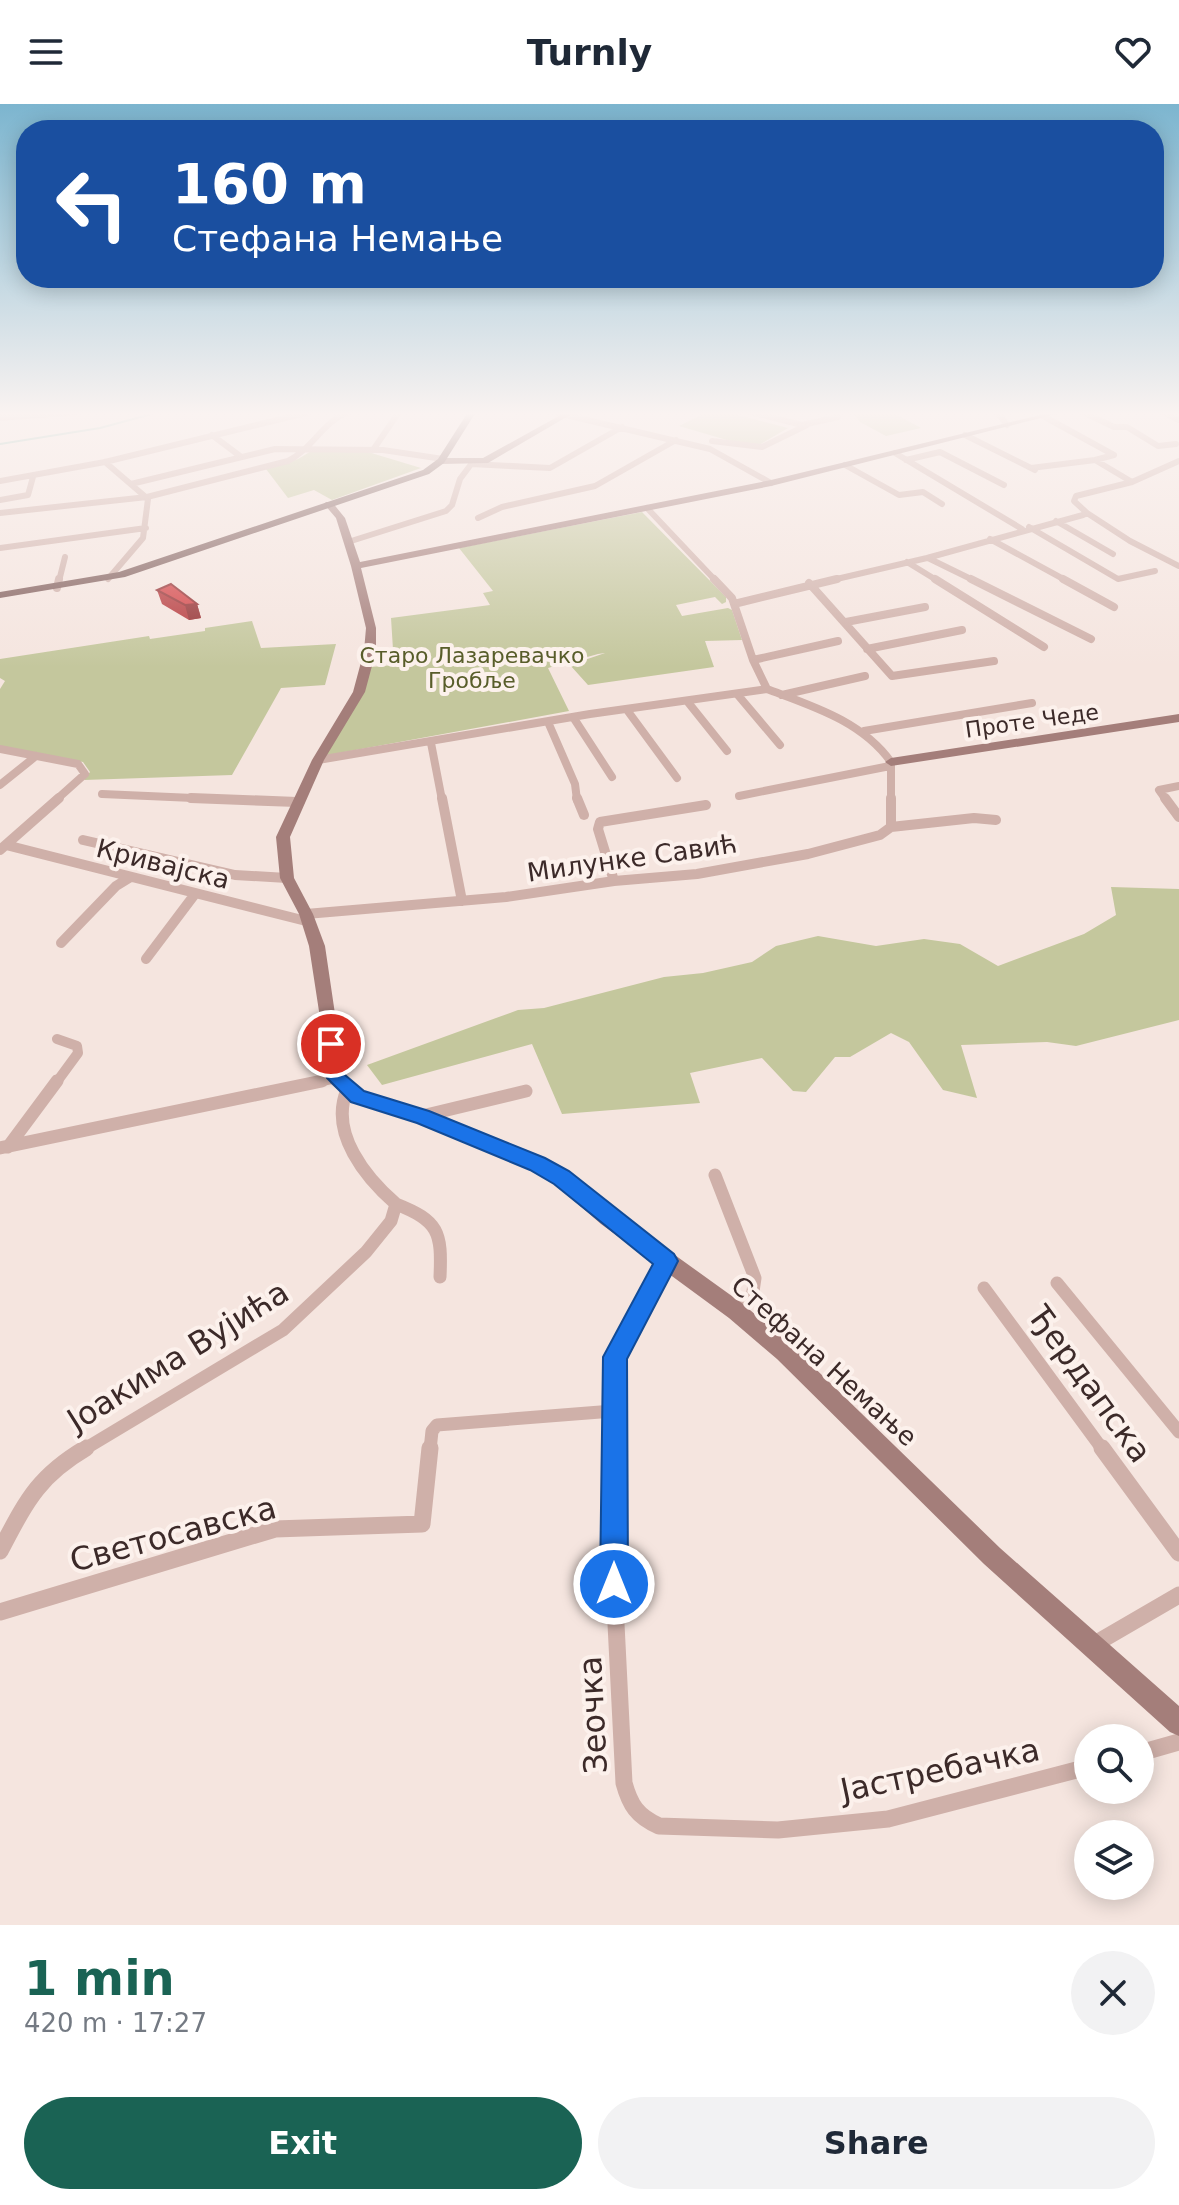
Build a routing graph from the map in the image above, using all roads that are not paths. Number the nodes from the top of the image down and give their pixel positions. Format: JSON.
{"nodes":[{"id":1,"x":147,"y":497,"type":"joint"},
{"id":2,"x":350,"y":497,"type":"edge"},
{"id":3,"x":454,"y":497,"type":"edge"},
{"id":4,"x":546,"y":497,"type":"edge"},
{"id":5,"x":702,"y":497,"type":"edge"},
{"id":6,"x":931,"y":497,"type":"edge"},
{"id":7,"x":971,"y":497,"type":"edge"},
{"id":8,"x":1076,"y":497,"type":"edge"},
{"id":9,"x":329,"y":504,"type":"junction"},
{"id":10,"x":942,"y":504,"type":"dead end"},
{"id":11,"x":647,"y":508,"type":"junction"},
{"id":12,"x":0,"y":513,"type":"edge"},
{"id":13,"x":1087,"y":513,"type":"junction"},
{"id":14,"x":478,"y":518,"type":"dead end"},
{"id":15,"x":1056,"y":521,"type":"junction"},
{"id":16,"x":146,"y":528,"type":"junction"},
{"id":17,"x":1026,"y":528,"type":"junction"},
{"id":18,"x":990,"y":539,"type":"junction"},
{"id":19,"x":348,"y":542,"type":"junction"},
{"id":20,"x":0,"y":548,"type":"edge"},
{"id":21,"x":1113,"y":554,"type":"dead end"},
{"id":22,"x":65,"y":557,"type":"dead end"},
{"id":23,"x":928,"y":558,"type":"junction"},
{"id":24,"x":907,"y":562,"type":"junction"},
{"id":25,"x":356,"y":566,"type":"junction"},
{"id":26,"x":1179,"y":566,"type":"edge"},
{"id":27,"x":1155,"y":571,"type":"dead end"},
{"id":28,"x":108,"y":579,"type":"junction"},
{"id":29,"x":809,"y":583,"type":"junction"},
{"id":30,"x":57,"y":588,"type":"junction"},
{"id":31,"x":0,"y":595,"type":"edge"},
{"id":32,"x":734,"y":604,"type":"junction"},
{"id":33,"x":925,"y":607,"type":"dead end"},
{"id":34,"x":1114,"y":607,"type":"dead end"},
{"id":35,"x":846,"y":622,"type":"junction"},
{"id":36,"x":962,"y":630,"type":"dead end"},
{"id":37,"x":1091,"y":639,"type":"dead end"},
{"id":38,"x":838,"y":641,"type":"dead end"},
{"id":39,"x":1044,"y":647,"type":"dead end"},
{"id":40,"x":867,"y":649,"type":"junction"},
{"id":41,"x":753,"y":660,"type":"junction"},
{"id":42,"x":994,"y":661,"type":"dead end"},
{"id":43,"x":865,"y":676,"type":"dead end"},
{"id":44,"x":767,"y":689,"type":"junction"},
{"id":45,"x":737,"y":694,"type":"junction"},
{"id":46,"x":782,"y":695,"type":"junction"},
{"id":47,"x":687,"y":701,"type":"junction"},
{"id":48,"x":1032,"y":703,"type":"dead end"},
{"id":49,"x":627,"y":710,"type":"junction"},
{"id":50,"x":573,"y":717,"type":"junction"},
{"id":51,"x":1178,"y":720,"type":"edge"},
{"id":52,"x":548,"y":722,"type":"junction"},
{"id":53,"x":864,"y":731,"type":"junction"},
{"id":54,"x":431,"y":743,"type":"junction"},
{"id":55,"x":780,"y":745,"type":"dead end"},
{"id":56,"x":0,"y":749,"type":"edge"},
{"id":57,"x":727,"y":751,"type":"dead end"},
{"id":58,"x":36,"y":756,"type":"junction"},
{"id":59,"x":318,"y":760,"type":"junction"},
{"id":60,"x":891,"y":764,"type":"junction"},
{"id":61,"x":612,"y":777,"type":"dead end"},
{"id":62,"x":677,"y":778,"type":"dead end"},
{"id":63,"x":0,"y":785,"type":"edge"},
{"id":64,"x":1179,"y":786,"type":"edge"},
{"id":65,"x":102,"y":794,"type":"dead end"},
{"id":66,"x":739,"y":796,"type":"dead end"},
{"id":67,"x":297,"y":802,"type":"junction"},
{"id":68,"x":706,"y":805,"type":"dead end"},
{"id":69,"x":584,"y":815,"type":"dead end"},
{"id":70,"x":1179,"y":817,"type":"edge"},
{"id":71,"x":996,"y":820,"type":"dead end"},
{"id":72,"x":891,"y":827,"type":"junction"},
{"id":73,"x":83,"y":840,"type":"dead end"},
{"id":74,"x":3,"y":848,"type":"edge"},
{"id":75,"x":129,"y":878,"type":"junction"},
{"id":76,"x":287,"y":878,"type":"junction"},
{"id":77,"x":614,"y":881,"type":"junction"},
{"id":78,"x":195,"y":894,"type":"junction"},
{"id":79,"x":462,"y":901,"type":"junction"},
{"id":80,"x":308,"y":918,"type":"junction"},
{"id":81,"x":61,"y":943,"type":"dead end"},
{"id":82,"x":146,"y":959,"type":"dead end"},
{"id":83,"x":57,"y":1039,"type":"dead end"},
{"id":84,"x":342,"y":1084,"type":"junction"},
{"id":85,"x":526,"y":1091,"type":"dead end"},
{"id":86,"x":422,"y":1116,"type":"junction"},
{"id":87,"x":4,"y":1148,"type":"edge"},
{"id":88,"x":715,"y":1175,"type":"dead end"},
{"id":89,"x":396,"y":1204,"type":"junction"},
{"id":90,"x":667,"y":1261,"type":"junction"},
{"id":91,"x":440,"y":1277,"type":"dead end"},
{"id":92,"x":1057,"y":1283,"type":"dead end"},
{"id":93,"x":984,"y":1288,"type":"dead end"},
{"id":94,"x":736,"y":1311,"type":"junction"},
{"id":95,"x":613,"y":1411,"type":"junction"},
{"id":96,"x":1179,"y":1432,"type":"edge"},
{"id":97,"x":0,"y":1551,"type":"edge"},
{"id":98,"x":1179,"y":1553,"type":"edge"},
{"id":99,"x":1179,"y":1595,"type":"edge"},
{"id":100,"x":0,"y":1612,"type":"edge"},
{"id":101,"x":1091,"y":1646,"type":"junction"},
{"id":102,"x":1179,"y":1723,"type":"edge"},
{"id":103,"x":1179,"y":1742,"type":"edge"},
{"id":104,"x":1154,"y":1749,"type":"edge"},
{"id":105,"x":1074,"y":1771,"type":"edge"},
{"id":106,"x":659,"y":1826,"type":"joint"}],
"edges":[{"from":1,"to":12,"type":"street"},
{"from":1,"to":16,"type":"street"},
{"from":2,"to":9,"type":"main road"},
{"from":3,"to":19,"type":"street"},
{"from":4,"to":14,"type":"street"},
{"from":5,"to":11,"type":"street"},
{"from":6,"to":10,"type":"street"},
{"from":7,"to":17,"type":"street"},
{"from":8,"to":13,"type":"street"},
{"from":9,"to":19,"type":"street"},
{"from":9,"to":28,"type":"main road"},
{"from":11,"to":25,"type":"street"},
{"from":11,"to":32,"type":"street"},
{"from":13,"to":15,"type":"street"},
{"from":13,"to":26,"type":"street"},
{"from":15,"to":17,"type":"street"},
{"from":15,"to":21,"type":"street"},
{"from":16,"to":20,"type":"street"},
{"from":16,"to":28,"type":"street"},
{"from":17,"to":18,"type":"street"},
{"from":17,"to":27,"type":"street"},
{"from":18,"to":23,"type":"street"},
{"from":18,"to":34,"type":"street"},
{"from":19,"to":25,"type":"street"},
{"from":22,"to":30,"type":"street"},
{"from":23,"to":24,"type":"street"},
{"from":23,"to":37,"type":"street"},
{"from":24,"to":29,"type":"street"},
{"from":24,"to":39,"type":"street"},
{"from":25,"to":59,"type":"street"},
{"from":28,"to":30,"type":"main road"},
{"from":29,"to":32,"type":"street"},
{"from":29,"to":35,"type":"street"},
{"from":30,"to":31,"type":"main road"},
{"from":32,"to":41,"type":"street"},
{"from":33,"to":35,"type":"street"},
{"from":35,"to":40,"type":"street"},
{"from":36,"to":40,"type":"street"},
{"from":38,"to":41,"type":"street"},
{"from":40,"to":42,"type":"street"},
{"from":41,"to":44,"type":"street"},
{"from":43,"to":46,"type":"street"},
{"from":44,"to":45,"type":"street"},
{"from":44,"to":46,"type":"street"},
{"from":45,"to":47,"type":"street"},
{"from":45,"to":55,"type":"street"},
{"from":46,"to":53,"type":"street"},
{"from":47,"to":49,"type":"street"},
{"from":47,"to":57,"type":"street"},
{"from":48,"to":53,"type":"street"},
{"from":49,"to":50,"type":"street"},
{"from":49,"to":62,"type":"street"},
{"from":50,"to":52,"type":"street"},
{"from":50,"to":61,"type":"street"},
{"from":51,"to":60,"type":"street","name":"Проте Чеде"},
{"from":52,"to":54,"type":"street"},
{"from":52,"to":69,"type":"street"},
{"from":53,"to":60,"type":"street"},
{"from":54,"to":59,"type":"street"},
{"from":54,"to":79,"type":"street"},
{"from":56,"to":58,"type":"street"},
{"from":58,"to":63,"type":"street"},
{"from":58,"to":74,"type":"street"},
{"from":59,"to":67,"type":"street"},
{"from":60,"to":66,"type":"street"},
{"from":60,"to":72,"type":"street"},
{"from":64,"to":70,"type":"street"},
{"from":65,"to":67,"type":"street"},
{"from":67,"to":76,"type":"street"},
{"from":68,"to":77,"type":"street"},
{"from":71,"to":72,"type":"street","name":"Милунке Савић"},
{"from":72,"to":77,"type":"street","name":"Милунке Савић"},
{"from":73,"to":76,"type":"street"},
{"from":74,"to":75,"type":"street","name":"Кривајска"},
{"from":75,"to":78,"type":"street","name":"Кривајска"},
{"from":75,"to":81,"type":"street"},
{"from":76,"to":80,"type":"street"},
{"from":77,"to":79,"type":"street","name":"Милунке Савић"},
{"from":78,"to":80,"type":"street","name":"Кривајска"},
{"from":78,"to":82,"type":"street"},
{"from":79,"to":80,"type":"street","name":"Милунке Савић"},
{"from":80,"to":84,"type":"street"},
{"from":83,"to":87,"type":"street"},
{"from":84,"to":86,"type":"street","name":"Стефана Немање"},
{"from":84,"to":87,"type":"street"},
{"from":84,"to":89,"type":"street"},
{"from":85,"to":86,"type":"street"},
{"from":86,"to":90,"type":"street","name":"Стефана Немање"},
{"from":88,"to":94,"type":"street"},
{"from":89,"to":91,"type":"street"},
{"from":89,"to":97,"type":"street","name":"Јоакима Вујића"},
{"from":90,"to":94,"type":"street","name":"Стефана Немање"},
{"from":90,"to":95,"type":"street","name":"Зеочка"},
{"from":92,"to":96,"type":"street"},
{"from":93,"to":98,"type":"street","name":"Ђердапска"},
{"from":94,"to":101,"type":"street","name":"Стефана Немање"},
{"from":95,"to":100,"type":"street","name":"Светосавска"},
{"from":95,"to":106,"type":"street","name":"Зеочка"},
{"from":99,"to":101,"type":"street"},
{"from":101,"to":102,"type":"street","name":"Стефана Немање"},
{"from":103,"to":104,"type":"street"},
{"from":105,"to":106,"type":"street","name":"Јастребачка"}]}
